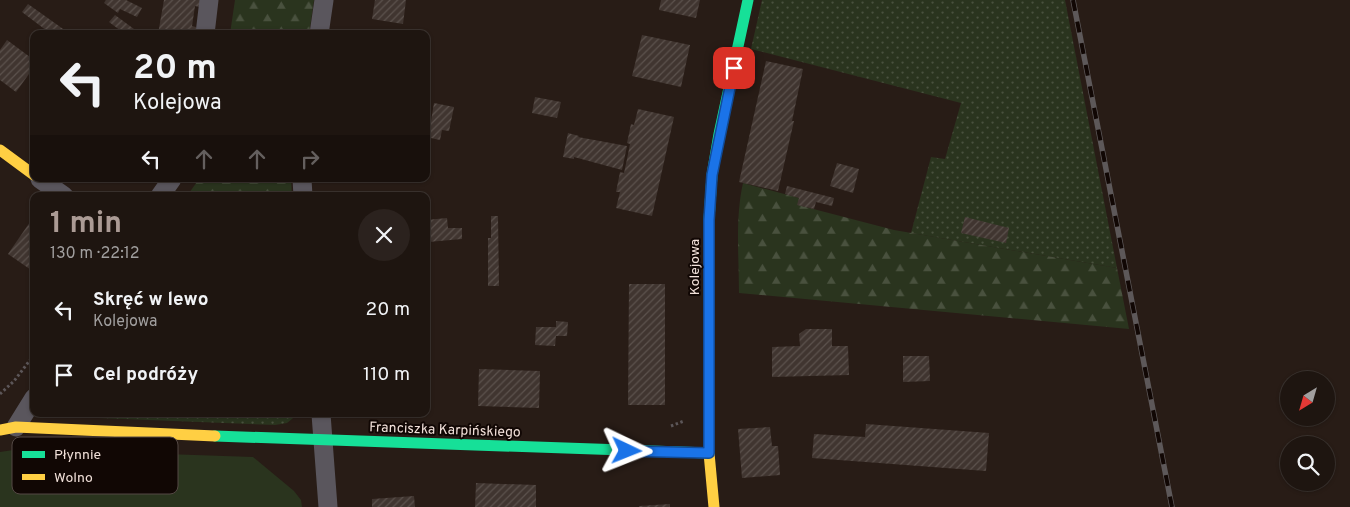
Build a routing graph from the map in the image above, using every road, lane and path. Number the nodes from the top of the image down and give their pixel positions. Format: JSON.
{"nodes":[{"id":1,"x":210,"y":0,"type":"edge"},
{"id":2,"x":324,"y":0,"type":"edge"},
{"id":3,"x":748,"y":0,"type":"edge"},
{"id":4,"x":206,"y":30,"type":"edge"},
{"id":5,"x":319,"y":30,"type":"edge"},
{"id":6,"x":0,"y":150,"type":"edge"},
{"id":7,"x":30,"y":171,"type":"edge"},
{"id":8,"x":44,"y":182,"type":"edge"},
{"id":9,"x":58,"y":192,"type":"edge"},
{"id":10,"x":30,"y":360,"type":"edge"},
{"id":11,"x":0,"y":394,"type":"edge"},
{"id":12,"x":30,"y":403,"type":"edge"},
{"id":13,"x":321,"y":417,"type":"edge"},
{"id":14,"x":8,"y":428,"type":"edge"},
{"id":15,"x":323,"y":440,"type":"junction"},
{"id":16,"x":709,"y":453,"type":"junction"},
{"id":17,"x":328,"y":507,"type":"edge"},
{"id":18,"x":714,"y":507,"type":"edge"}],
"edges":[{"from":1,"to":4,"type":"street"},
{"from":2,"to":5,"type":"street"},
{"from":3,"to":16,"type":"street","name":"Kolejowa"},
{"from":6,"to":7,"type":"street"},
{"from":8,"to":9,"type":"street"},
{"from":10,"to":11,"type":"path"},
{"from":12,"to":14,"type":"street"},
{"from":13,"to":15,"type":"street"},
{"from":14,"to":15,"type":"street","name":"Franciszka Karpińskiego"},
{"from":15,"to":16,"type":"street","name":"Franciszka Karpińskiego"},
{"from":15,"to":17,"type":"street"},
{"from":16,"to":18,"type":"street","name":"Kolejowa"}]}
